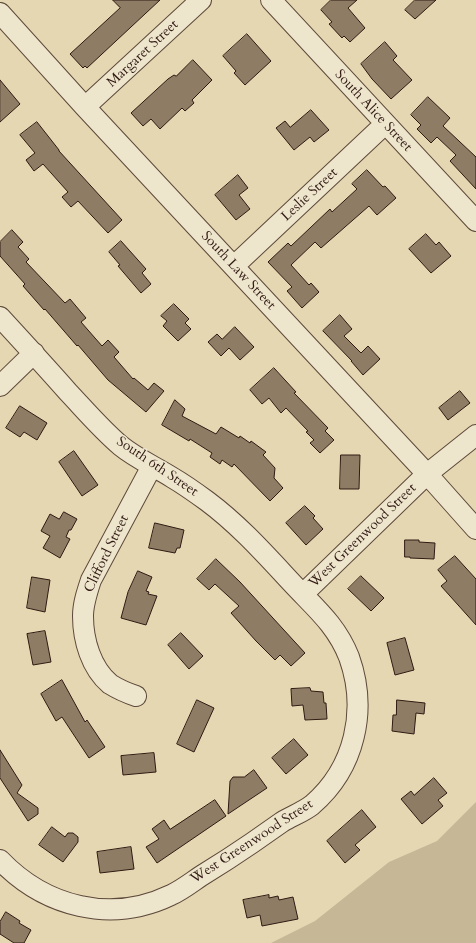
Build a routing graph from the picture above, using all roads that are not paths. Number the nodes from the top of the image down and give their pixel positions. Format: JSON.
{"nodes":[{"id":1,"x":201,"y":0,"type":"edge"},
{"id":2,"x":271,"y":0,"type":"edge"},
{"id":3,"x":0,"y":13,"type":"edge"},
{"id":4,"x":86,"y":107,"type":"junction"},
{"id":5,"x":385,"y":124,"type":"junction"},
{"id":6,"x":476,"y":221,"type":"edge"},
{"id":7,"x":234,"y":266,"type":"junction"},
{"id":8,"x":0,"y":317,"type":"edge"},
{"id":9,"x":34,"y":353,"type":"junction"},
{"id":10,"x":0,"y":386,"type":"edge"},
{"id":11,"x":476,"y":435,"type":"edge"},
{"id":12,"x":152,"y":466,"type":"junction"},
{"id":13,"x":427,"y":474,"type":"junction"},
{"id":14,"x":476,"y":529,"type":"edge"},
{"id":15,"x":303,"y":594,"type":"junction"},
{"id":16,"x":136,"y":696,"type":"dead end"},
{"id":17,"x":0,"y":860,"type":"edge"}],
"edges":[{"from":1,"to":4,"type":"street","name":"Margaret Street"},
{"from":2,"to":5,"type":"street","name":"South Alice Street"},
{"from":3,"to":4,"type":"street","name":"South Law Street"},
{"from":4,"to":7,"type":"street","name":"South Law Street"},
{"from":5,"to":6,"type":"street","name":"South Alice Street"},
{"from":5,"to":7,"type":"street","name":"Leslie Street"},
{"from":7,"to":13,"type":"street","name":"South Law Street"},
{"from":8,"to":9,"type":"street","name":"South 6th Street"},
{"from":9,"to":10,"type":"street"},
{"from":9,"to":12,"type":"street","name":"South 6th Street"},
{"from":11,"to":13,"type":"street","name":"West Greenwood Street"},
{"from":12,"to":15,"type":"street","name":"South 6th Street"},
{"from":12,"to":16,"type":"street","name":"Clifford Street"},
{"from":13,"to":14,"type":"street","name":"South Law Street"},
{"from":13,"to":15,"type":"street","name":"West Greenwood Street"},
{"from":15,"to":17,"type":"street","name":"West Greenwood Street"}]}
